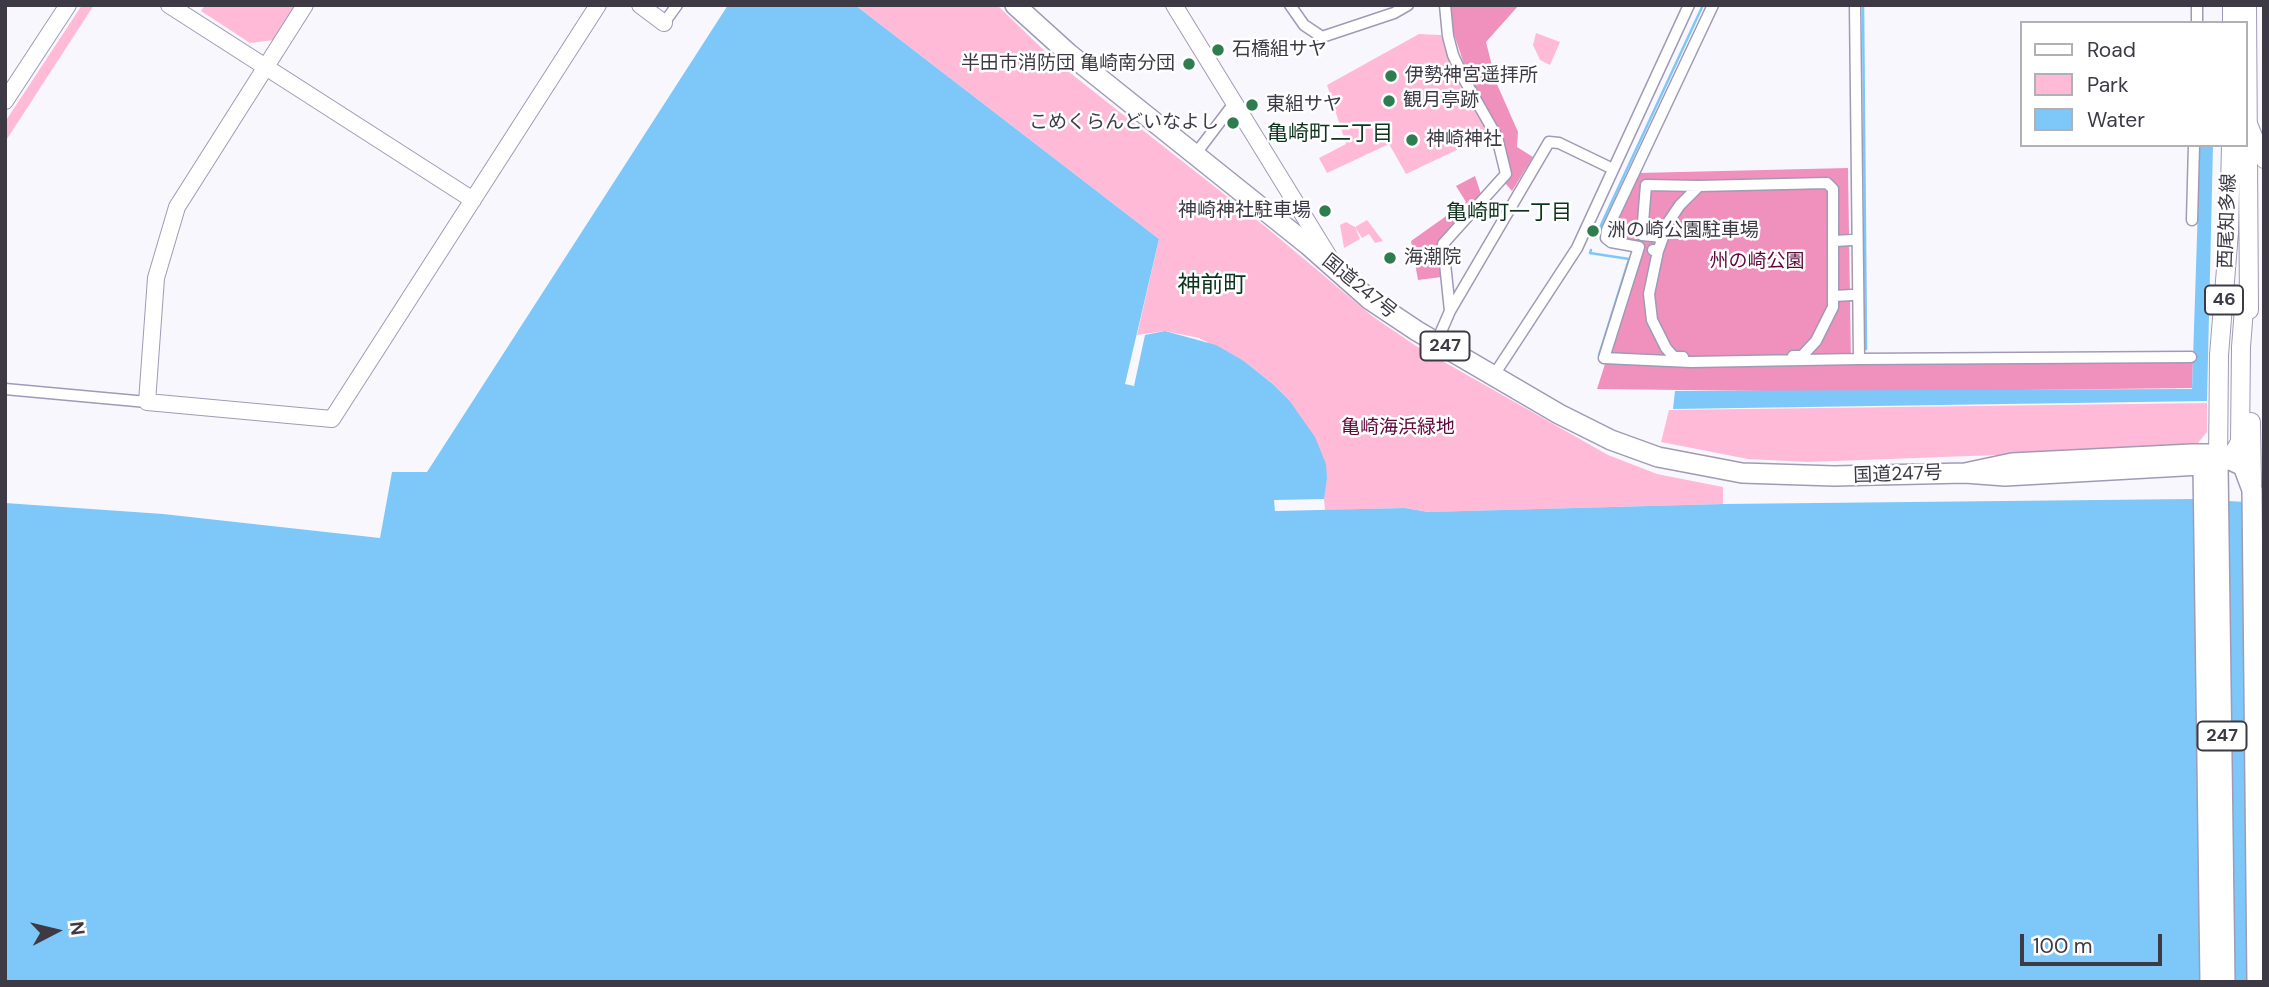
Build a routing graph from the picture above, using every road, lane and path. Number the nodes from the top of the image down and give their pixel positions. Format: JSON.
{"nodes":[{"id":1,"x":68,"y":5,"type":"edge"},
{"id":2,"x":169,"y":5,"type":"edge"},
{"id":3,"x":305,"y":5,"type":"edge"},
{"id":4,"x":598,"y":5,"type":"edge"},
{"id":5,"x":640,"y":5,"type":"edge"},
{"id":6,"x":677,"y":5,"type":"edge"},
{"id":7,"x":1015,"y":5,"type":"edge"},
{"id":8,"x":1174,"y":5,"type":"edge"},
{"id":9,"x":1290,"y":5,"type":"edge"},
{"id":10,"x":1408,"y":5,"type":"edge"},
{"id":11,"x":1446,"y":5,"type":"edge"},
{"id":12,"x":1689,"y":5,"type":"edge"},
{"id":13,"x":1713,"y":5,"type":"edge"},
{"id":14,"x":1855,"y":5,"type":"edge"},
{"id":15,"x":664,"y":23,"type":"joint"},
{"id":16,"x":266,"y":66,"type":"junction"},
{"id":17,"x":5,"y":101,"type":"edge"},
{"id":18,"x":1235,"y":102,"type":"junction"},
{"id":19,"x":2248,"y":121,"type":"joint"},
{"id":20,"x":1630,"y":133,"type":"junction"},
{"id":21,"x":1646,"y":140,"type":"junction"},
{"id":22,"x":2194,"y":147,"type":"edge"},
{"id":23,"x":2231,"y":147,"type":"edge"},
{"id":24,"x":1194,"y":156,"type":"junction"},
{"id":25,"x":2264,"y":160,"type":"edge"},
{"id":26,"x":1613,"y":169,"type":"junction"},
{"id":27,"x":1699,"y":186,"type":"junction"},
{"id":28,"x":473,"y":200,"type":"junction"},
{"id":29,"x":2192,"y":220,"type":"dead end"},
{"id":30,"x":1662,"y":237,"type":"junction"},
{"id":31,"x":2256,"y":239,"type":"edge"},
{"id":32,"x":1852,"y":240,"type":"dead end"},
{"id":33,"x":1834,"y":241,"type":"junction"},
{"id":34,"x":1338,"y":271,"type":"junction"},
{"id":35,"x":1852,"y":295,"type":"dead end"},
{"id":36,"x":1834,"y":296,"type":"junction"},
{"id":37,"x":2249,"y":300,"type":"junction"},
{"id":38,"x":1450,"y":311,"type":"junction"},
{"id":39,"x":1437,"y":341,"type":"junction"},
{"id":40,"x":2191,"y":357,"type":"dead end"},
{"id":41,"x":1858,"y":359,"type":"junction"},
{"id":42,"x":1494,"y":375,"type":"junction"},
{"id":43,"x":5,"y":388,"type":"edge"},
{"id":44,"x":147,"y":402,"type":"junction"},
{"id":45,"x":2218,"y":460,"type":"junction"},
{"id":46,"x":2257,"y":482,"type":"edge"},
{"id":47,"x":2211,"y":493,"type":"junction"},
{"id":48,"x":2210,"y":982,"type":"edge"},
{"id":49,"x":2225,"y":982,"type":"edge"},
{"id":50,"x":2257,"y":982,"type":"edge"}],
"edges":[{"from":1,"to":17,"type":"street"},
{"from":2,"to":16,"type":"street"},
{"from":3,"to":16,"type":"street"},
{"from":4,"to":28,"type":"street"},
{"from":5,"to":15,"type":"street"},
{"from":6,"to":15,"type":"street"},
{"from":7,"to":24,"type":"highway","name":"国道247号","number":"247"},
{"from":8,"to":18,"type":"street"},
{"from":9,"to":10,"type":"street"},
{"from":11,"to":38,"type":"street"},
{"from":12,"to":20,"type":"street"},
{"from":13,"to":21,"type":"street"},
{"from":14,"to":41,"type":"street"},
{"from":16,"to":28,"type":"street"},
{"from":16,"to":44,"type":"street"},
{"from":18,"to":24,"type":"street"},
{"from":18,"to":34,"type":"street"},
{"from":19,"to":25,"type":"street"},
{"from":19,"to":31,"type":"main road","name":"西尾知多線","number":"46"},
{"from":20,"to":21,"type":"street"},
{"from":20,"to":26,"type":"street"},
{"from":21,"to":41,"type":"street"},
{"from":22,"to":29,"type":"street"},
{"from":23,"to":45,"type":"main road","name":"西尾知多線","number":"46"},
{"from":24,"to":34,"type":"highway","name":"国道247号","number":"247"},
{"from":26,"to":38,"type":"street"},
{"from":26,"to":42,"type":"street"},
{"from":27,"to":30,"type":"street"},
{"from":27,"to":30,"type":"street"},
{"from":27,"to":33,"type":"street"},
{"from":28,"to":44,"type":"street"},
{"from":30,"to":36,"type":"street"},
{"from":31,"to":37,"type":"main road","name":"西尾知多線","number":"46"},
{"from":32,"to":33,"type":"street"},
{"from":33,"to":36,"type":"street"},
{"from":34,"to":39,"type":"highway","name":"国道247号","number":"247"},
{"from":35,"to":36,"type":"street"},
{"from":37,"to":45,"type":"main road","number":"46"},
{"from":37,"to":46,"type":"main road","name":"西尾知多線","number":"46"},
{"from":38,"to":39,"type":"street"},
{"from":39,"to":42,"type":"highway","name":"国道247号","number":"247"},
{"from":40,"to":41,"type":"street"},
{"from":42,"to":45,"type":"highway","name":"国道247号","number":"247"},
{"from":43,"to":44,"type":"street"},
{"from":45,"to":46,"type":"highway"},
{"from":45,"to":47,"type":"highway"},
{"from":46,"to":50,"type":"highway","number":"247"},
{"from":47,"to":48,"type":"highway","number":"247"},
{"from":47,"to":49,"type":"highway","number":"247"}]}
